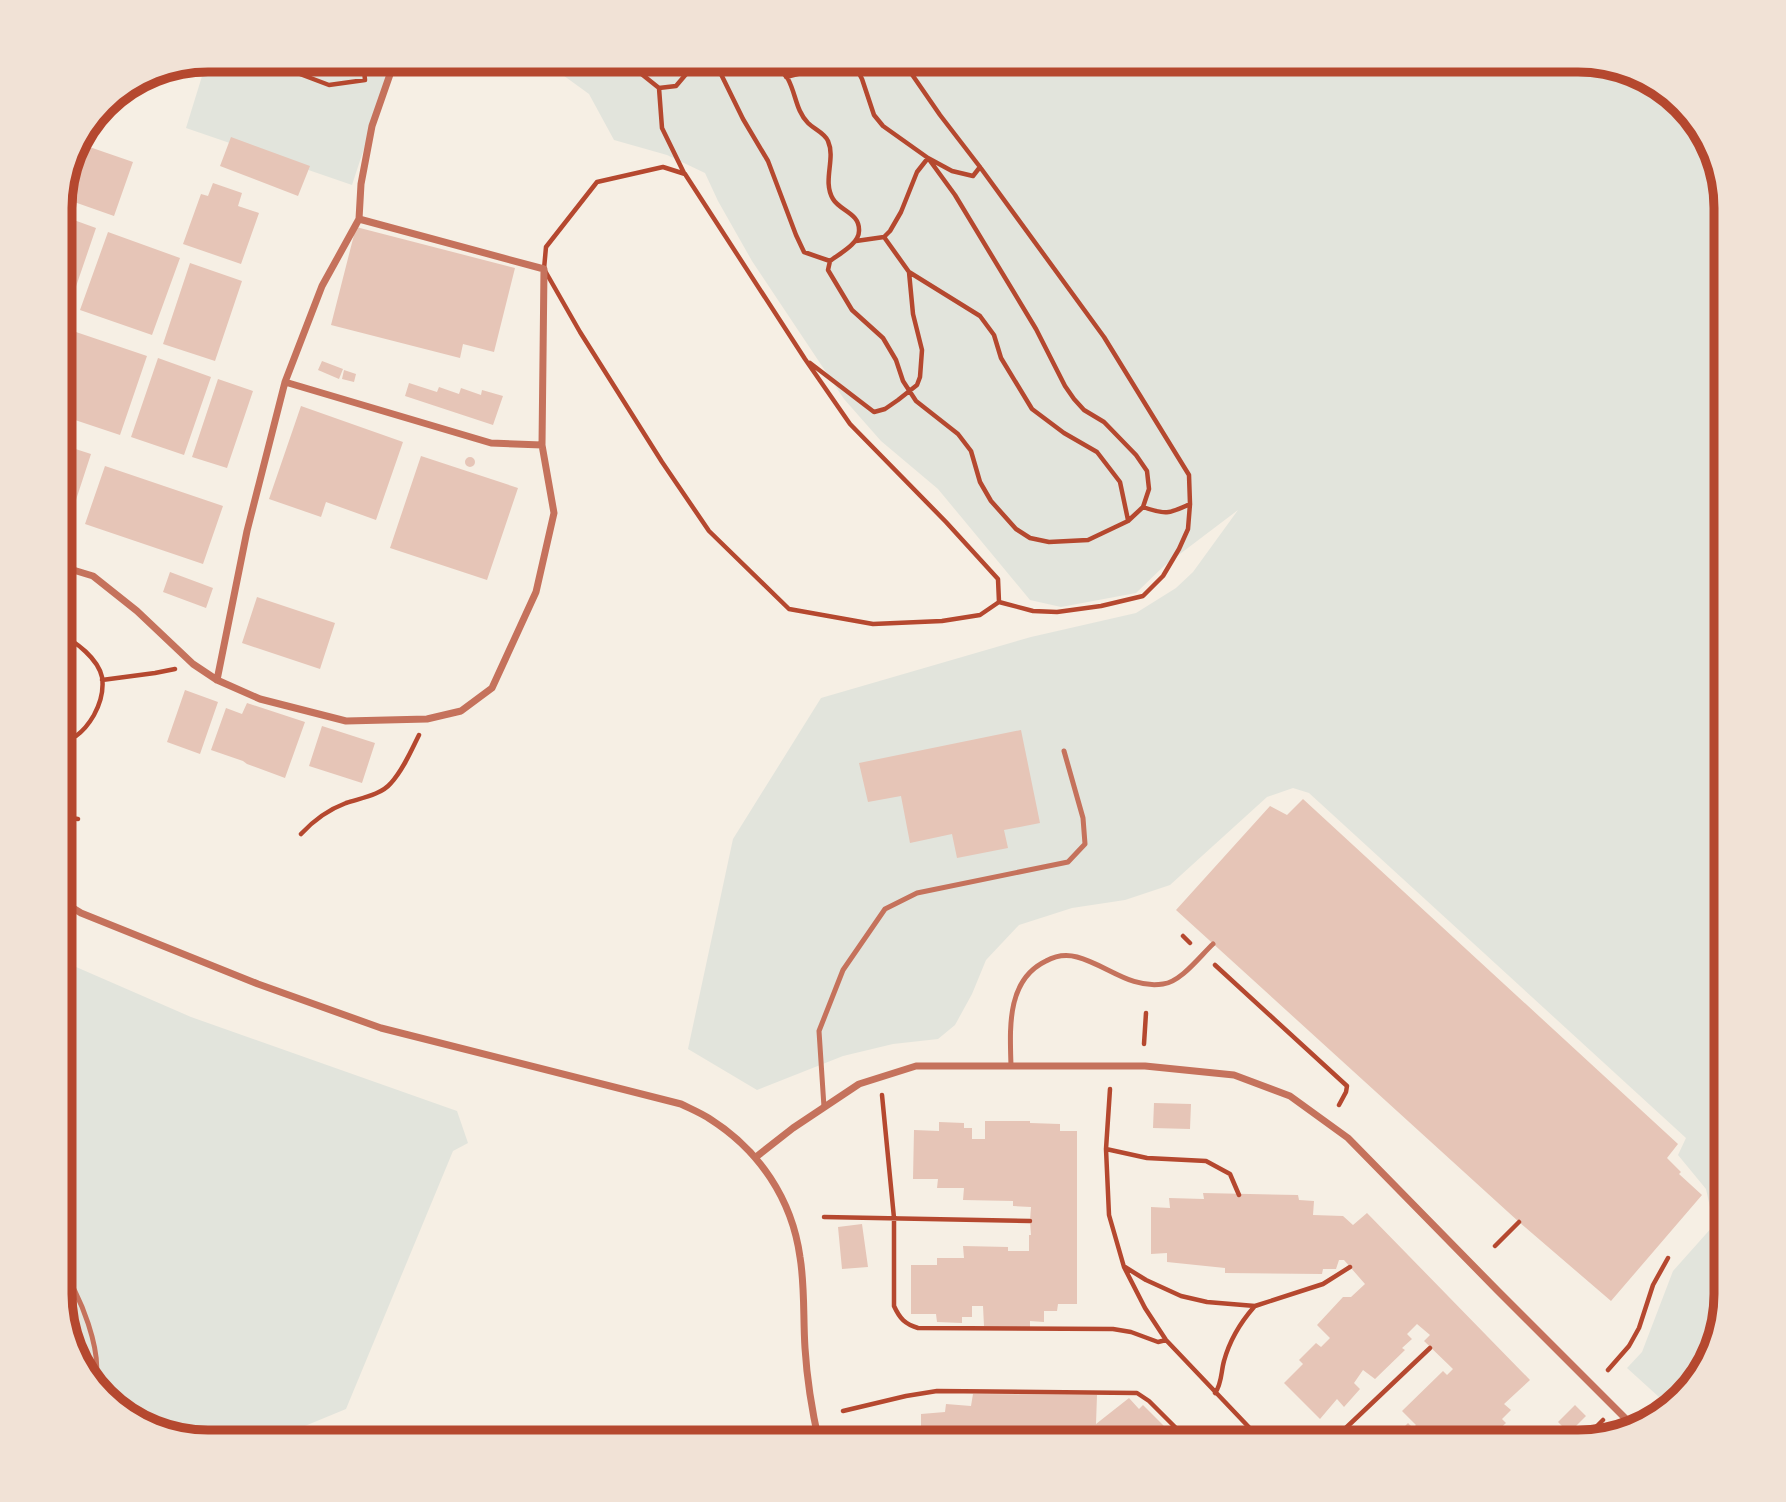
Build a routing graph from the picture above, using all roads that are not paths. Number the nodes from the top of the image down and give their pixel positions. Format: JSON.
{"nodes":[{"id":1,"x":391,"y":72,"type":"edge"},
{"id":2,"x":359,"y":219,"type":"junction"},
{"id":3,"x":285,"y":382,"type":"junction"},
{"id":4,"x":542,"y":445,"type":"junction"},
{"id":5,"x":72,"y":570,"type":"edge"},
{"id":6,"x":217,"y":680,"type":"junction"},
{"id":7,"x":1064,"y":751,"type":"dead end"},
{"id":8,"x":72,"y":907,"type":"edge"},
{"id":9,"x":1213,"y":944,"type":"dead end"},
{"id":10,"x":1011,"y":1066,"type":"junction"},
{"id":11,"x":824,"y":1107,"type":"junction"},
{"id":12,"x":756,"y":1157,"type":"junction"},
{"id":13,"x":72,"y":1288,"type":"edge"},
{"id":14,"x":96,"y":1372,"type":"edge"},
{"id":15,"x":1628,"y":1421,"type":"edge"},
{"id":16,"x":816,"y":1430,"type":"edge"}],
"edges":[{"from":1,"to":2,"type":"street"},
{"from":2,"to":3,"type":"street"},
{"from":2,"to":4,"type":"street"},
{"from":3,"to":4,"type":"street"},
{"from":3,"to":6,"type":"street"},
{"from":4,"to":6,"type":"street"},
{"from":5,"to":6,"type":"street"},
{"from":7,"to":11,"type":"lane"},
{"from":8,"to":12,"type":"street"},
{"from":9,"to":10,"type":"lane"},
{"from":10,"to":11,"type":"street"},
{"from":10,"to":15,"type":"street"},
{"from":11,"to":12,"type":"street"},
{"from":12,"to":16,"type":"street"},
{"from":13,"to":14,"type":"lane"}]}
